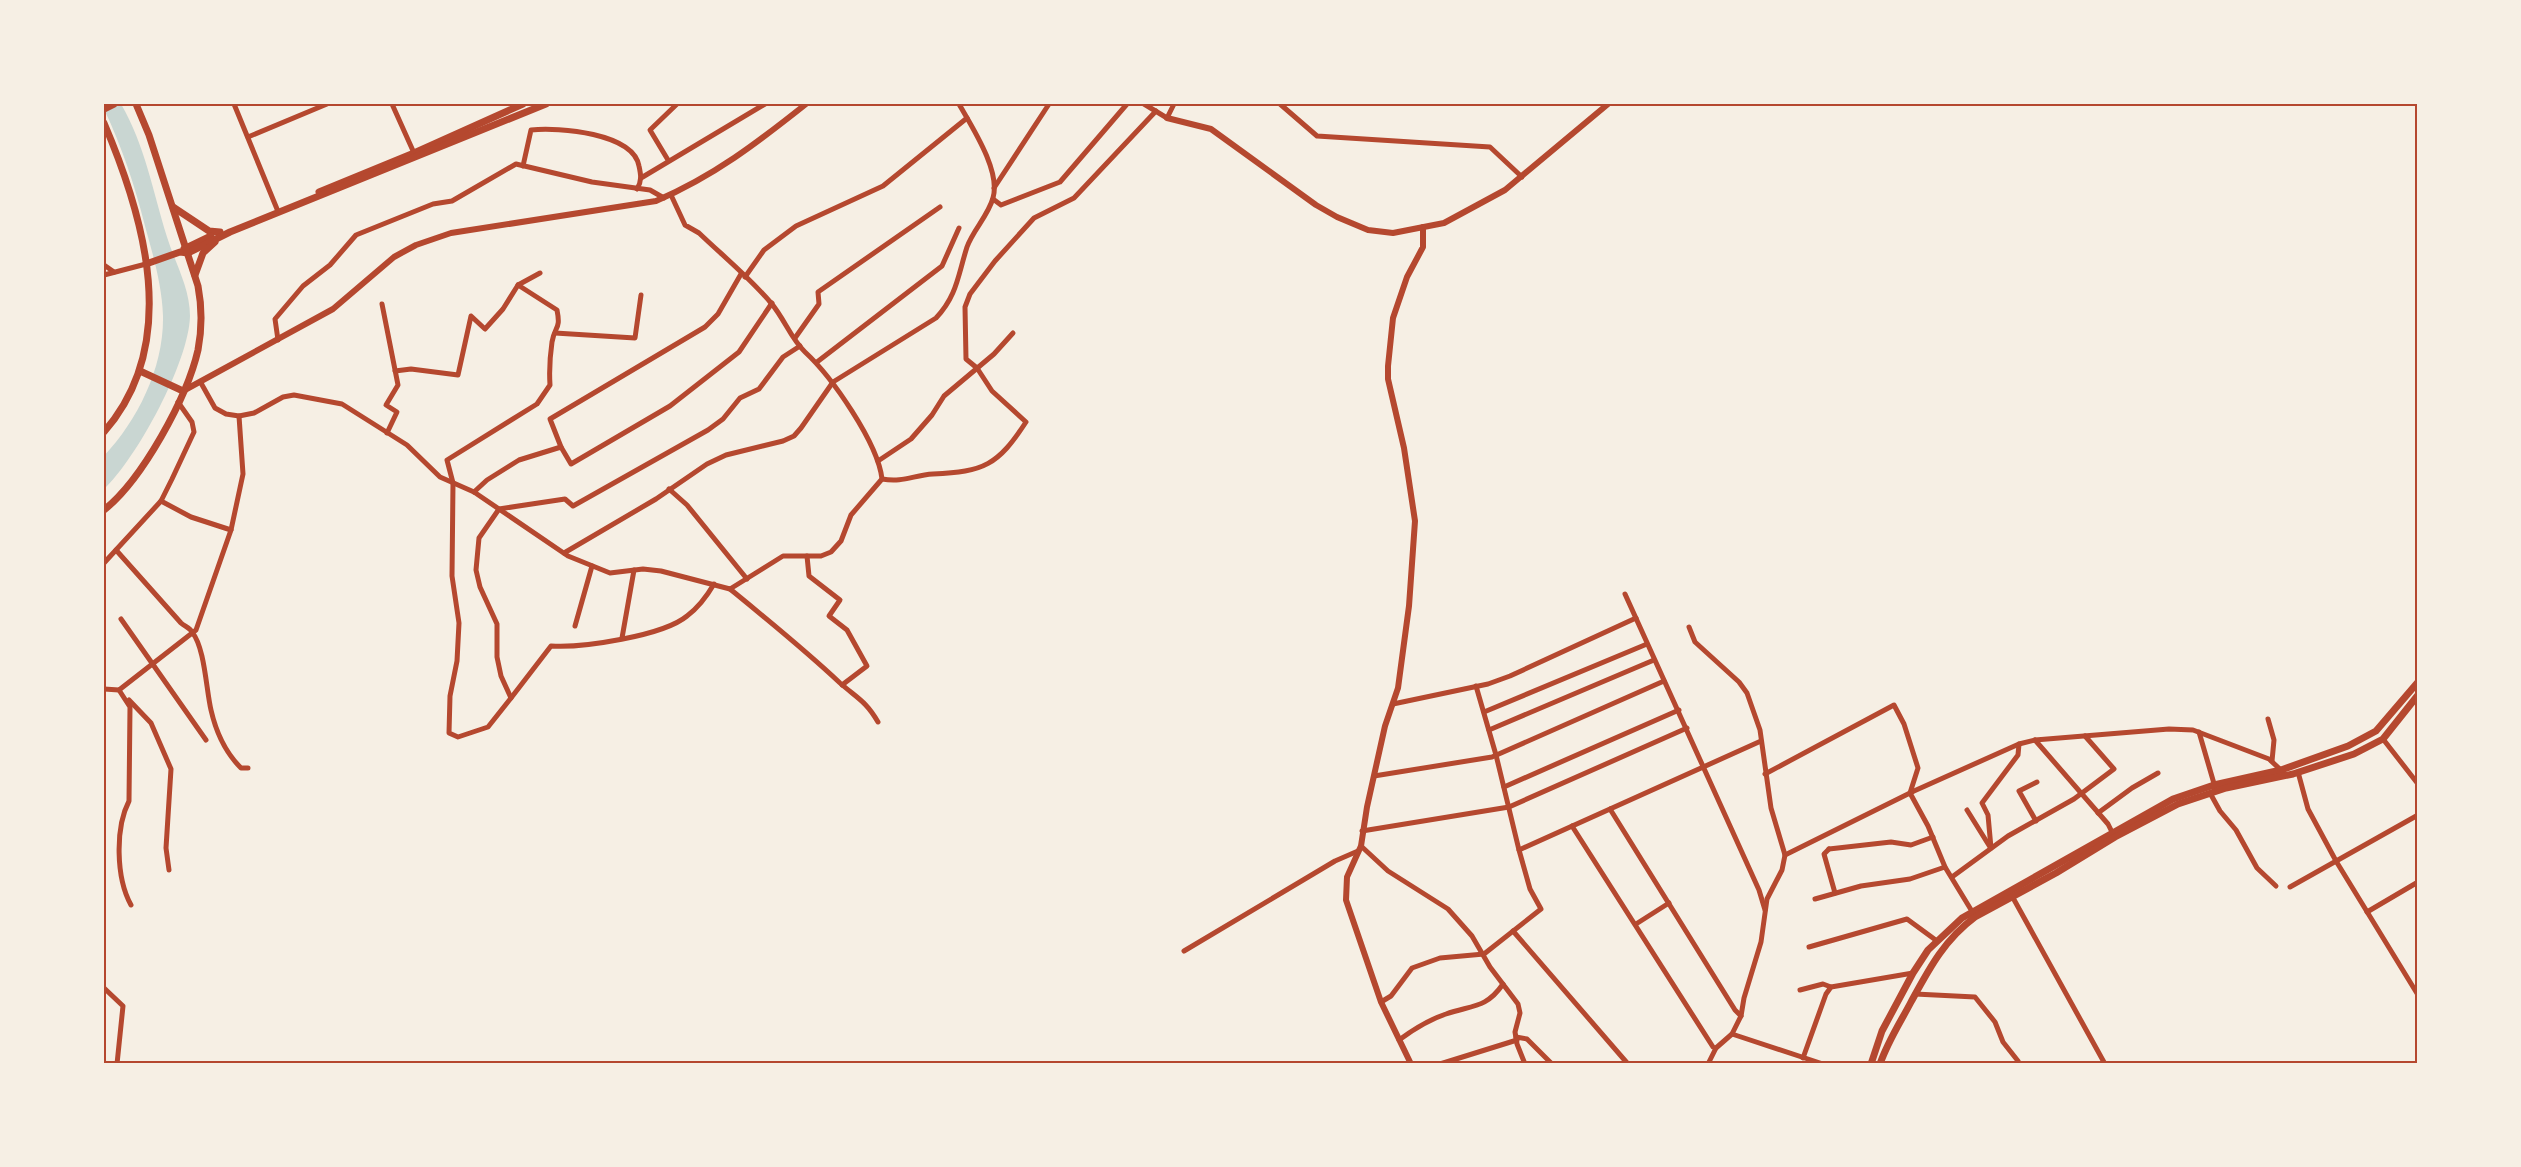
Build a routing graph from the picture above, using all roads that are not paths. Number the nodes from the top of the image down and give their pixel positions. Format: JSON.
{"nodes":[{"id":1,"x":114,"y":104,"type":"edge"},
{"id":2,"x":136,"y":104,"type":"edge"},
{"id":3,"x":234,"y":104,"type":"edge"},
{"id":4,"x":327,"y":104,"type":"edge"},
{"id":5,"x":392,"y":104,"type":"edge"},
{"id":6,"x":523,"y":104,"type":"edge"},
{"id":7,"x":546,"y":104,"type":"edge"},
{"id":8,"x":677,"y":104,"type":"edge"},
{"id":9,"x":765,"y":104,"type":"edge"},
{"id":10,"x":806,"y":104,"type":"edge"},
{"id":11,"x":959,"y":104,"type":"edge"},
{"id":12,"x":1049,"y":104,"type":"edge"},
{"id":13,"x":1127,"y":104,"type":"edge"},
{"id":14,"x":1144,"y":104,"type":"edge"},
{"id":15,"x":1174,"y":104,"type":"edge"},
{"id":16,"x":1280,"y":104,"type":"edge"},
{"id":17,"x":1608,"y":104,"type":"edge"},
{"id":18,"x":313,"y":106,"type":"edge"},
{"id":19,"x":104,"y":109,"type":"edge"},
{"id":20,"x":1156,"y":111,"type":"junction"},
{"id":21,"x":967,"y":118,"type":"junction"},
{"id":22,"x":1167,"y":118,"type":"junction"},
{"id":23,"x":104,"y":123,"type":"edge"},
{"id":24,"x":248,"y":137,"type":"junction"},
{"id":25,"x":414,"y":153,"type":"junction"},
{"id":26,"x":668,"y":160,"type":"junction"},
{"id":27,"x":523,"y":166,"type":"junction"},
{"id":28,"x":1522,"y":177,"type":"junction"},
{"id":29,"x":641,"y":178,"type":"junction"},
{"id":30,"x":994,"y":188,"type":"junction"},
{"id":31,"x":637,"y":189,"type":"junction"},
{"id":32,"x":668,"y":196,"type":"junction"},
{"id":33,"x":993,"y":199,"type":"junction"},
{"id":34,"x":172,"y":206,"type":"junction"},
{"id":35,"x":940,"y":207,"type":"dead end"},
{"id":36,"x":277,"y":208,"type":"junction"},
{"id":37,"x":1423,"y":226,"type":"junction"},
{"id":38,"x":959,"y":228,"type":"dead end"},
{"id":39,"x":220,"y":234,"type":"junction"},
{"id":40,"x":182,"y":252,"type":"junction"},
{"id":41,"x":148,"y":263,"type":"junction"},
{"id":42,"x":104,"y":265,"type":"edge"},
{"id":43,"x":114,"y":272,"type":"junction"},
{"id":44,"x":540,"y":273,"type":"dead end"},
{"id":45,"x":104,"y":275,"type":"edge"},
{"id":46,"x":195,"y":275,"type":"junction"},
{"id":47,"x":743,"y":275,"type":"junction"},
{"id":48,"x":518,"y":285,"type":"junction"},
{"id":49,"x":641,"y":295,"type":"dead end"},
{"id":50,"x":772,"y":303,"type":"junction"},
{"id":51,"x":382,"y":304,"type":"dead end"},
{"id":52,"x":555,"y":333,"type":"junction"},
{"id":53,"x":1013,"y":333,"type":"dead end"},
{"id":54,"x":795,"y":338,"type":"junction"},
{"id":55,"x":278,"y":340,"type":"junction"},
{"id":56,"x":801,"y":346,"type":"junction"},
{"id":57,"x":817,"y":362,"type":"junction"},
{"id":58,"x":977,"y":368,"type":"junction"},
{"id":59,"x":140,"y":371,"type":"junction"},
{"id":60,"x":395,"y":371,"type":"junction"},
{"id":61,"x":833,"y":382,"type":"junction"},
{"id":62,"x":201,"y":383,"type":"junction"},
{"id":63,"x":183,"y":391,"type":"junction"},
{"id":64,"x":178,"y":402,"type":"junction"},
{"id":65,"x":239,"y":416,"type":"junction"},
{"id":66,"x":104,"y":432,"type":"edge"},
{"id":67,"x":387,"y":433,"type":"junction"},
{"id":68,"x":561,"y":447,"type":"junction"},
{"id":69,"x":878,"y":461,"type":"junction"},
{"id":70,"x":882,"y":479,"type":"junction"},
{"id":71,"x":453,"y":483,"type":"junction"},
{"id":72,"x":669,"y":489,"type":"junction"},
{"id":73,"x":474,"y":492,"type":"junction"},
{"id":74,"x":161,"y":501,"type":"junction"},
{"id":75,"x":499,"y":509,"type":"junction"},
{"id":76,"x":104,"y":510,"type":"edge"},
{"id":77,"x":231,"y":530,"type":"junction"},
{"id":78,"x":116,"y":550,"type":"junction"},
{"id":79,"x":564,"y":554,"type":"junction"},
{"id":80,"x":807,"y":556,"type":"junction"},
{"id":81,"x":104,"y":563,"type":"edge"},
{"id":82,"x":592,"y":566,"type":"junction"},
{"id":83,"x":634,"y":570,"type":"junction"},
{"id":84,"x":747,"y":579,"type":"junction"},
{"id":85,"x":714,"y":584,"type":"junction"},
{"id":86,"x":730,"y":590,"type":"junction"},
{"id":87,"x":1625,"y":594,"type":"dead end"},
{"id":88,"x":1636,"y":618,"type":"junction"},
{"id":89,"x":121,"y":619,"type":"dead end"},
{"id":90,"x":575,"y":626,"type":"dead end"},
{"id":91,"x":1689,"y":627,"type":"dead end"},
{"id":92,"x":193,"y":632,"type":"junction"},
{"id":93,"x":622,"y":638,"type":"junction"},
{"id":94,"x":1647,"y":644,"type":"junction"},
{"id":95,"x":1654,"y":660,"type":"junction"},
{"id":96,"x":154,"y":663,"type":"junction"},
{"id":97,"x":1664,"y":681,"type":"junction"},
{"id":98,"x":2418,"y":682,"type":"edge"},
{"id":99,"x":842,"y":685,"type":"junction"},
{"id":100,"x":1476,"y":686,"type":"junction"},
{"id":101,"x":104,"y":689,"type":"edge"},
{"id":102,"x":119,"y":690,"type":"junction"},
{"id":103,"x":2418,"y":695,"type":"edge"},
{"id":104,"x":511,"y":698,"type":"junction"},
{"id":105,"x":1393,"y":704,"type":"junction"},
{"id":106,"x":1679,"y":710,"type":"junction"},
{"id":107,"x":1484,"y":712,"type":"junction"},
{"id":108,"x":2268,"y":719,"type":"dead end"},
{"id":109,"x":878,"y":722,"type":"dead end"},
{"id":110,"x":1687,"y":728,"type":"junction"},
{"id":111,"x":1489,"y":730,"type":"junction"},
{"id":112,"x":2199,"y":732,"type":"junction"},
{"id":113,"x":2085,"y":736,"type":"junction"},
{"id":114,"x":2383,"y":739,"type":"junction"},
{"id":115,"x":206,"y":740,"type":"dead end"},
{"id":116,"x":2035,"y":740,"type":"junction"},
{"id":117,"x":1761,"y":741,"type":"junction"},
{"id":118,"x":2019,"y":744,"type":"junction"},
{"id":119,"x":1496,"y":755,"type":"junction"},
{"id":120,"x":2272,"y":761,"type":"junction"},
{"id":121,"x":1704,"y":766,"type":"junction"},
{"id":122,"x":248,"y":768,"type":"dead end"},
{"id":123,"x":2284,"y":772,"type":"junction"},
{"id":124,"x":2298,"y":772,"type":"junction"},
{"id":125,"x":2158,"y":773,"type":"dead end"},
{"id":126,"x":1765,"y":774,"type":"junction"},
{"id":127,"x":1374,"y":776,"type":"junction"},
{"id":128,"x":2037,"y":782,"type":"dead end"},
{"id":129,"x":2418,"y":784,"type":"edge"},
{"id":130,"x":1504,"y":787,"type":"junction"},
{"id":131,"x":2213,"y":790,"type":"junction"},
{"id":132,"x":1910,"y":793,"type":"junction"},
{"id":133,"x":2081,"y":795,"type":"junction"},
{"id":134,"x":1509,"y":807,"type":"junction"},
{"id":135,"x":1610,"y":809,"type":"junction"},
{"id":136,"x":1967,"y":810,"type":"dead end"},
{"id":137,"x":2098,"y":813,"type":"junction"},
{"id":138,"x":2418,"y":815,"type":"edge"},
{"id":139,"x":2036,"y":821,"type":"junction"},
{"id":140,"x":1572,"y":826,"type":"junction"},
{"id":141,"x":1362,"y":831,"type":"junction"},
{"id":142,"x":1825,"y":835,"type":"junction"},
{"id":143,"x":2113,"y":835,"type":"junction"},
{"id":144,"x":1933,"y":837,"type":"junction"},
{"id":145,"x":1990,"y":848,"type":"junction"},
{"id":146,"x":1360,"y":849,"type":"junction"},
{"id":147,"x":1829,"y":849,"type":"junction"},
{"id":148,"x":1519,"y":850,"type":"junction"},
{"id":149,"x":1785,"y":855,"type":"junction"},
{"id":150,"x":2336,"y":861,"type":"junction"},
{"id":151,"x":1945,"y":867,"type":"junction"},
{"id":152,"x":169,"y":870,"type":"dead end"},
{"id":153,"x":1952,"y":877,"type":"junction"},
{"id":154,"x":2418,"y":882,"type":"edge"},
{"id":155,"x":2276,"y":886,"type":"dead end"},
{"id":156,"x":2290,"y":886,"type":"dead end"},
{"id":157,"x":1835,"y":893,"type":"junction"},
{"id":158,"x":2012,"y":896,"type":"junction"},
{"id":159,"x":1815,"y":899,"type":"dead end"},
{"id":160,"x":1669,"y":903,"type":"junction"},
{"id":161,"x":131,"y":905,"type":"dead end"},
{"id":162,"x":1765,"y":912,"type":"junction"},
{"id":163,"x":2367,"y":912,"type":"junction"},
{"id":164,"x":1973,"y":914,"type":"junction"},
{"id":165,"x":1636,"y":924,"type":"junction"},
{"id":166,"x":1513,"y":931,"type":"junction"},
{"id":167,"x":1937,"y":941,"type":"junction"},
{"id":168,"x":1809,"y":947,"type":"dead end"},
{"id":169,"x":1184,"y":951,"type":"dead end"},
{"id":170,"x":1484,"y":954,"type":"junction"},
{"id":171,"x":1913,"y":973,"type":"junction"},
{"id":172,"x":1503,"y":984,"type":"junction"},
{"id":173,"x":1831,"y":987,"type":"junction"},
{"id":174,"x":104,"y":988,"type":"edge"},
{"id":175,"x":1800,"y":990,"type":"dead end"},
{"id":176,"x":1916,"y":994,"type":"junction"},
{"id":177,"x":2418,"y":996,"type":"edge"},
{"id":178,"x":1381,"y":1002,"type":"junction"},
{"id":179,"x":1742,"y":1016,"type":"junction"},
{"id":180,"x":1732,"y":1034,"type":"junction"},
{"id":181,"x":1516,"y":1039,"type":"junction"},
{"id":182,"x":1399,"y":1040,"type":"junction"},
{"id":183,"x":1716,"y":1048,"type":"junction"},
{"id":184,"x":1803,"y":1058,"type":"junction"},
{"id":185,"x":2018,"y":1061,"type":"dead end"},
{"id":186,"x":117,"y":1064,"type":"edge"},
{"id":187,"x":1411,"y":1064,"type":"edge"},
{"id":188,"x":1440,"y":1064,"type":"edge"},
{"id":189,"x":1525,"y":1064,"type":"edge"},
{"id":190,"x":1552,"y":1064,"type":"edge"},
{"id":191,"x":1628,"y":1064,"type":"edge"},
{"id":192,"x":1708,"y":1064,"type":"edge"},
{"id":193,"x":1823,"y":1064,"type":"edge"},
{"id":194,"x":1871,"y":1064,"type":"edge"},
{"id":195,"x":1880,"y":1064,"type":"edge"},
{"id":196,"x":2105,"y":1064,"type":"edge"}],
"edges":[{"from":1,"to":19,"type":"main road"},
{"from":2,"to":34,"type":"main road"},
{"from":3,"to":24,"type":"street"},
{"from":4,"to":18,"type":"street"},
{"from":5,"to":25,"type":"street"},
{"from":6,"to":25,"type":"main road"},
{"from":7,"to":39,"type":"main road"},
{"from":8,"to":26,"type":"street"},
{"from":9,"to":26,"type":"street"},
{"from":10,"to":32,"type":"street"},
{"from":11,"to":21,"type":"street"},
{"from":12,"to":30,"type":"street"},
{"from":13,"to":33,"type":"street"},
{"from":14,"to":20,"type":"street"},
{"from":15,"to":22,"type":"street"},
{"from":16,"to":28,"type":"street"},
{"from":17,"to":28,"type":"street"},
{"from":18,"to":24,"type":"street"},
{"from":20,"to":22,"type":"street"},
{"from":20,"to":58,"type":"street"},
{"from":21,"to":30,"type":"street"},
{"from":21,"to":47,"type":"street"},
{"from":22,"to":37,"type":"street"},
{"from":23,"to":41,"type":"main road"},
{"from":24,"to":36,"type":"street"},
{"from":25,"to":36,"type":"main road"},
{"from":26,"to":29,"type":"street"},
{"from":27,"to":29,"type":"street"},
{"from":27,"to":31,"type":"street"},
{"from":27,"to":55,"type":"street"},
{"from":28,"to":37,"type":"street"},
{"from":29,"to":31,"type":"street"},
{"from":30,"to":33,"type":"street"},
{"from":31,"to":32,"type":"street"},
{"from":32,"to":47,"type":"street"},
{"from":32,"to":55,"type":"street"},
{"from":33,"to":61,"type":"street"},
{"from":34,"to":39,"type":"main road"},
{"from":34,"to":40,"type":"main road"},
{"from":35,"to":54,"type":"street"},
{"from":36,"to":39,"type":"main road"},
{"from":37,"to":105,"type":"street"},
{"from":38,"to":57,"type":"street"},
{"from":39,"to":40,"type":"main road"},
{"from":39,"to":46,"type":"main road"},
{"from":40,"to":41,"type":"main road"},
{"from":40,"to":46,"type":"main road"},
{"from":41,"to":43,"type":"street"},
{"from":41,"to":59,"type":"main road"},
{"from":42,"to":43,"type":"street"},
{"from":43,"to":45,"type":"street"},
{"from":44,"to":48,"type":"street"},
{"from":46,"to":63,"type":"main road"},
{"from":47,"to":50,"type":"street"},
{"from":47,"to":68,"type":"street"},
{"from":48,"to":52,"type":"street"},
{"from":48,"to":60,"type":"street"},
{"from":49,"to":52,"type":"street"},
{"from":50,"to":54,"type":"street"},
{"from":50,"to":68,"type":"street"},
{"from":51,"to":60,"type":"street"},
{"from":52,"to":71,"type":"street"},
{"from":53,"to":58,"type":"street"},
{"from":54,"to":56,"type":"street"},
{"from":55,"to":62,"type":"street"},
{"from":56,"to":57,"type":"street"},
{"from":56,"to":75,"type":"street"},
{"from":57,"to":61,"type":"street"},
{"from":58,"to":69,"type":"street"},
{"from":58,"to":70,"type":"street"},
{"from":59,"to":63,"type":"main road"},
{"from":59,"to":66,"type":"main road"},
{"from":60,"to":67,"type":"street"},
{"from":61,"to":69,"type":"street"},
{"from":61,"to":72,"type":"street"},
{"from":62,"to":63,"type":"street"},
{"from":62,"to":65,"type":"street"},
{"from":63,"to":64,"type":"main road"},
{"from":64,"to":74,"type":"street"},
{"from":64,"to":76,"type":"main road"},
{"from":65,"to":67,"type":"street"},
{"from":65,"to":77,"type":"street"},
{"from":67,"to":71,"type":"street"},
{"from":68,"to":73,"type":"street"},
{"from":69,"to":70,"type":"street"},
{"from":70,"to":80,"type":"street"},
{"from":71,"to":73,"type":"street"},
{"from":71,"to":104,"type":"street"},
{"from":72,"to":79,"type":"street"},
{"from":72,"to":84,"type":"street"},
{"from":73,"to":75,"type":"street"},
{"from":74,"to":77,"type":"street"},
{"from":74,"to":78,"type":"street"},
{"from":75,"to":79,"type":"street"},
{"from":75,"to":104,"type":"street"},
{"from":77,"to":92,"type":"street"},
{"from":78,"to":81,"type":"street"},
{"from":78,"to":92,"type":"street"},
{"from":79,"to":82,"type":"street"},
{"from":80,"to":84,"type":"street"},
{"from":80,"to":99,"type":"street"},
{"from":82,"to":83,"type":"street"},
{"from":82,"to":90,"type":"street"},
{"from":83,"to":85,"type":"street"},
{"from":83,"to":93,"type":"street"},
{"from":84,"to":86,"type":"street"},
{"from":85,"to":86,"type":"street"},
{"from":85,"to":93,"type":"street"},
{"from":86,"to":99,"type":"street"},
{"from":87,"to":88,"type":"street"},
{"from":88,"to":94,"type":"street"},
{"from":88,"to":100,"type":"street"},
{"from":89,"to":96,"type":"street"},
{"from":91,"to":117,"type":"street"},
{"from":92,"to":96,"type":"street"},
{"from":92,"to":122,"type":"street"},
{"from":93,"to":104,"type":"street"},
{"from":94,"to":95,"type":"street"},
{"from":94,"to":107,"type":"street"},
{"from":95,"to":97,"type":"street"},
{"from":95,"to":111,"type":"street"},
{"from":96,"to":102,"type":"street"},
{"from":96,"to":115,"type":"street"},
{"from":97,"to":106,"type":"street"},
{"from":97,"to":119,"type":"street"},
{"from":98,"to":123,"type":"main road"},
{"from":99,"to":109,"type":"street"},
{"from":100,"to":105,"type":"street"},
{"from":100,"to":107,"type":"street"},
{"from":101,"to":102,"type":"street"},
{"from":102,"to":152,"type":"street"},
{"from":102,"to":161,"type":"street"},
{"from":103,"to":114,"type":"main road"},
{"from":105,"to":127,"type":"street"},
{"from":106,"to":110,"type":"street"},
{"from":106,"to":130,"type":"street"},
{"from":107,"to":111,"type":"street"},
{"from":108,"to":120,"type":"street"},
{"from":110,"to":121,"type":"street"},
{"from":110,"to":134,"type":"street"},
{"from":111,"to":119,"type":"street"},
{"from":112,"to":113,"type":"street"},
{"from":112,"to":120,"type":"street"},
{"from":112,"to":131,"type":"street"},
{"from":113,"to":116,"type":"street"},
{"from":113,"to":133,"type":"street"},
{"from":114,"to":124,"type":"main road"},
{"from":114,"to":129,"type":"street"},
{"from":116,"to":118,"type":"street"},
{"from":116,"to":133,"type":"street"},
{"from":117,"to":121,"type":"street"},
{"from":117,"to":126,"type":"street"},
{"from":118,"to":132,"type":"street"},
{"from":118,"to":145,"type":"street"},
{"from":119,"to":127,"type":"street"},
{"from":119,"to":130,"type":"street"},
{"from":120,"to":123,"type":"street"},
{"from":121,"to":135,"type":"street"},
{"from":121,"to":162,"type":"street"},
{"from":123,"to":124,"type":"main road"},
{"from":123,"to":131,"type":"main road"},
{"from":124,"to":150,"type":"street"},
{"from":125,"to":137,"type":"street"},
{"from":126,"to":132,"type":"street"},
{"from":126,"to":149,"type":"street"},
{"from":127,"to":141,"type":"street"},
{"from":128,"to":139,"type":"street"},
{"from":130,"to":134,"type":"street"},
{"from":131,"to":143,"type":"main road"},
{"from":131,"to":155,"type":"street"},
{"from":132,"to":142,"type":"street"},
{"from":132,"to":144,"type":"street"},
{"from":133,"to":137,"type":"street"},
{"from":133,"to":139,"type":"street"},
{"from":134,"to":141,"type":"street"},
{"from":134,"to":148,"type":"street"},
{"from":135,"to":140,"type":"street"},
{"from":135,"to":160,"type":"street"},
{"from":136,"to":145,"type":"street"},
{"from":137,"to":143,"type":"street"},
{"from":138,"to":150,"type":"street"},
{"from":139,"to":145,"type":"street"},
{"from":140,"to":148,"type":"street"},
{"from":140,"to":165,"type":"street"},
{"from":141,"to":146,"type":"street"},
{"from":142,"to":147,"type":"street"},
{"from":142,"to":149,"type":"street"},
{"from":143,"to":158,"type":"main road"},
{"from":143,"to":164,"type":"main road"},
{"from":144,"to":147,"type":"street"},
{"from":144,"to":151,"type":"street"},
{"from":145,"to":153,"type":"street"},
{"from":146,"to":169,"type":"street"},
{"from":146,"to":170,"type":"street"},
{"from":146,"to":178,"type":"street"},
{"from":147,"to":157,"type":"street"},
{"from":148,"to":166,"type":"street"},
{"from":149,"to":162,"type":"street"},
{"from":150,"to":156,"type":"street"},
{"from":150,"to":163,"type":"street"},
{"from":151,"to":153,"type":"street"},
{"from":151,"to":157,"type":"street"},
{"from":153,"to":164,"type":"street"},
{"from":154,"to":163,"type":"street"},
{"from":157,"to":159,"type":"street"},
{"from":158,"to":164,"type":"main road"},
{"from":158,"to":196,"type":"street"},
{"from":160,"to":165,"type":"street"},
{"from":160,"to":179,"type":"street"},
{"from":162,"to":179,"type":"street"},
{"from":163,"to":177,"type":"street"},
{"from":164,"to":167,"type":"main road"},
{"from":164,"to":176,"type":"main road"},
{"from":165,"to":183,"type":"street"},
{"from":166,"to":170,"type":"street"},
{"from":166,"to":191,"type":"street"},
{"from":167,"to":168,"type":"street"},
{"from":167,"to":171,"type":"main road"},
{"from":170,"to":172,"type":"street"},
{"from":170,"to":178,"type":"street"},
{"from":171,"to":173,"type":"street"},
{"from":171,"to":194,"type":"main road"},
{"from":172,"to":181,"type":"street"},
{"from":172,"to":182,"type":"street"},
{"from":173,"to":175,"type":"street"},
{"from":173,"to":184,"type":"street"},
{"from":174,"to":186,"type":"street"},
{"from":176,"to":185,"type":"street"},
{"from":176,"to":195,"type":"main road"},
{"from":178,"to":182,"type":"street"},
{"from":179,"to":180,"type":"street"},
{"from":180,"to":183,"type":"street"},
{"from":180,"to":184,"type":"street"},
{"from":181,"to":188,"type":"street"},
{"from":181,"to":189,"type":"street"},
{"from":181,"to":190,"type":"street"},
{"from":182,"to":187,"type":"street"},
{"from":183,"to":192,"type":"street"},
{"from":184,"to":193,"type":"street"}]}
